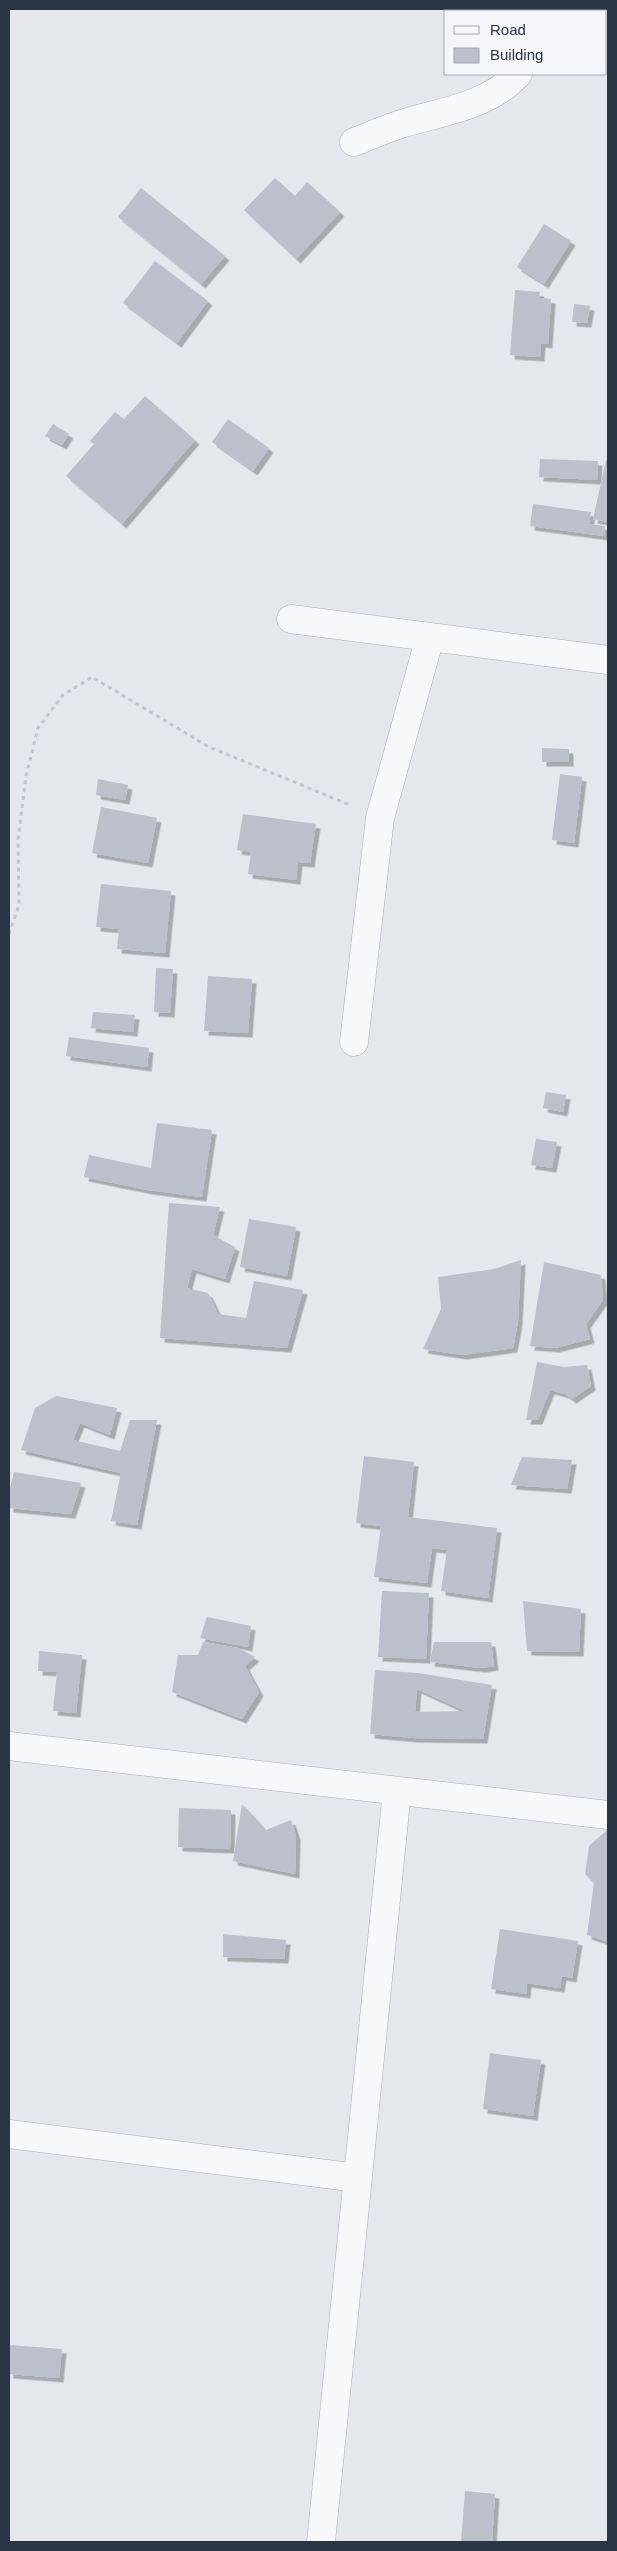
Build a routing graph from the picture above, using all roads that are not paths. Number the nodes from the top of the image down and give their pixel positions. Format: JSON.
{"nodes":[{"id":1,"x":517,"y":75,"type":"edge"},
{"id":2,"x":354,"y":142,"type":"dead end"},
{"id":3,"x":291,"y":619,"type":"dead end"},
{"id":4,"x":430,"y":637,"type":"junction"},
{"id":5,"x":608,"y":660,"type":"edge"},
{"id":6,"x":354,"y":1042,"type":"dead end"},
{"id":7,"x":9,"y":1746,"type":"edge"},
{"id":8,"x":397,"y":1791,"type":"junction"},
{"id":9,"x":608,"y":1816,"type":"edge"},
{"id":10,"x":9,"y":2134,"type":"edge"},
{"id":11,"x":358,"y":2178,"type":"junction"},
{"id":12,"x":321,"y":2542,"type":"edge"}],
"edges":[{"from":1,"to":2,"type":"street"},
{"from":3,"to":4,"type":"street"},
{"from":4,"to":5,"type":"street"},
{"from":4,"to":6,"type":"street"},
{"from":7,"to":8,"type":"street"},
{"from":8,"to":9,"type":"street"},
{"from":8,"to":11,"type":"street"},
{"from":10,"to":11,"type":"street"},
{"from":11,"to":12,"type":"street"}]}
